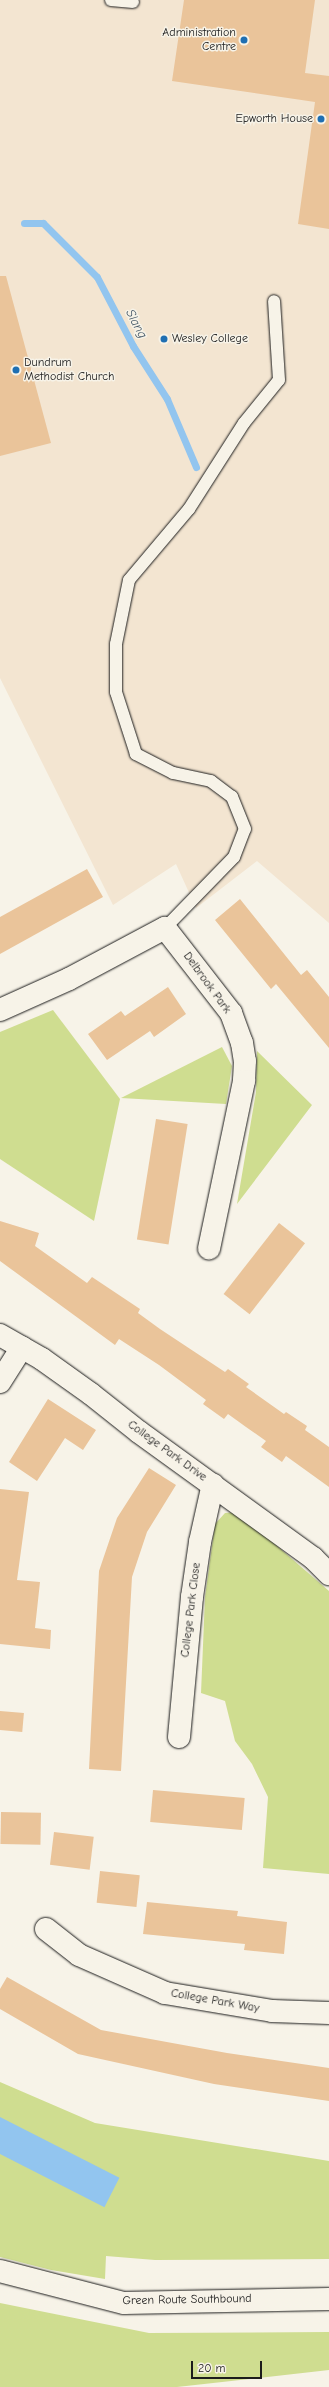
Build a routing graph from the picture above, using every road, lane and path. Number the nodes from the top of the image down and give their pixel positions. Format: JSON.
{"nodes":[{"id":1,"x":111,"y":0,"type":"edge"},
{"id":2,"x":133,"y":2,"type":"dead end"},
{"id":3,"x":274,"y":301,"type":"dead end"},
{"id":4,"x":165,"y":928,"type":"junction"},
{"id":5,"x":0,"y":1010,"type":"edge"},
{"id":6,"x":209,"y":1248,"type":"dead end"},
{"id":7,"x":0,"y":1335,"type":"edge"},
{"id":8,"x":22,"y":1347,"type":"junction"},
{"id":9,"x":0,"y":1382,"type":"edge"},
{"id":10,"x":213,"y":1484,"type":"junction"},
{"id":11,"x":329,"y":1574,"type":"edge"},
{"id":12,"x":179,"y":1737,"type":"dead end"},
{"id":13,"x":46,"y":1929,"type":"dead end"},
{"id":14,"x":329,"y":2013,"type":"edge"},
{"id":15,"x":0,"y":2271,"type":"edge"},
{"id":16,"x":329,"y":2299,"type":"edge"}],
"edges":[{"from":1,"to":2,"type":"lane"},
{"from":3,"to":4,"type":"lane"},
{"from":4,"to":5,"type":"street"},
{"from":4,"to":6,"type":"street","name":"Delbrook Park"},
{"from":7,"to":8,"type":"street","name":"College Park Drive"},
{"from":8,"to":9,"type":"street"},
{"from":8,"to":10,"type":"street","name":"College Park Drive"},
{"from":10,"to":11,"type":"street","name":"College Park Drive"},
{"from":10,"to":12,"type":"street","name":"College Park Close"},
{"from":13,"to":14,"type":"street","name":"College Park Way"},
{"from":15,"to":16,"type":"street","name":"Green Route Southbound"}]}
